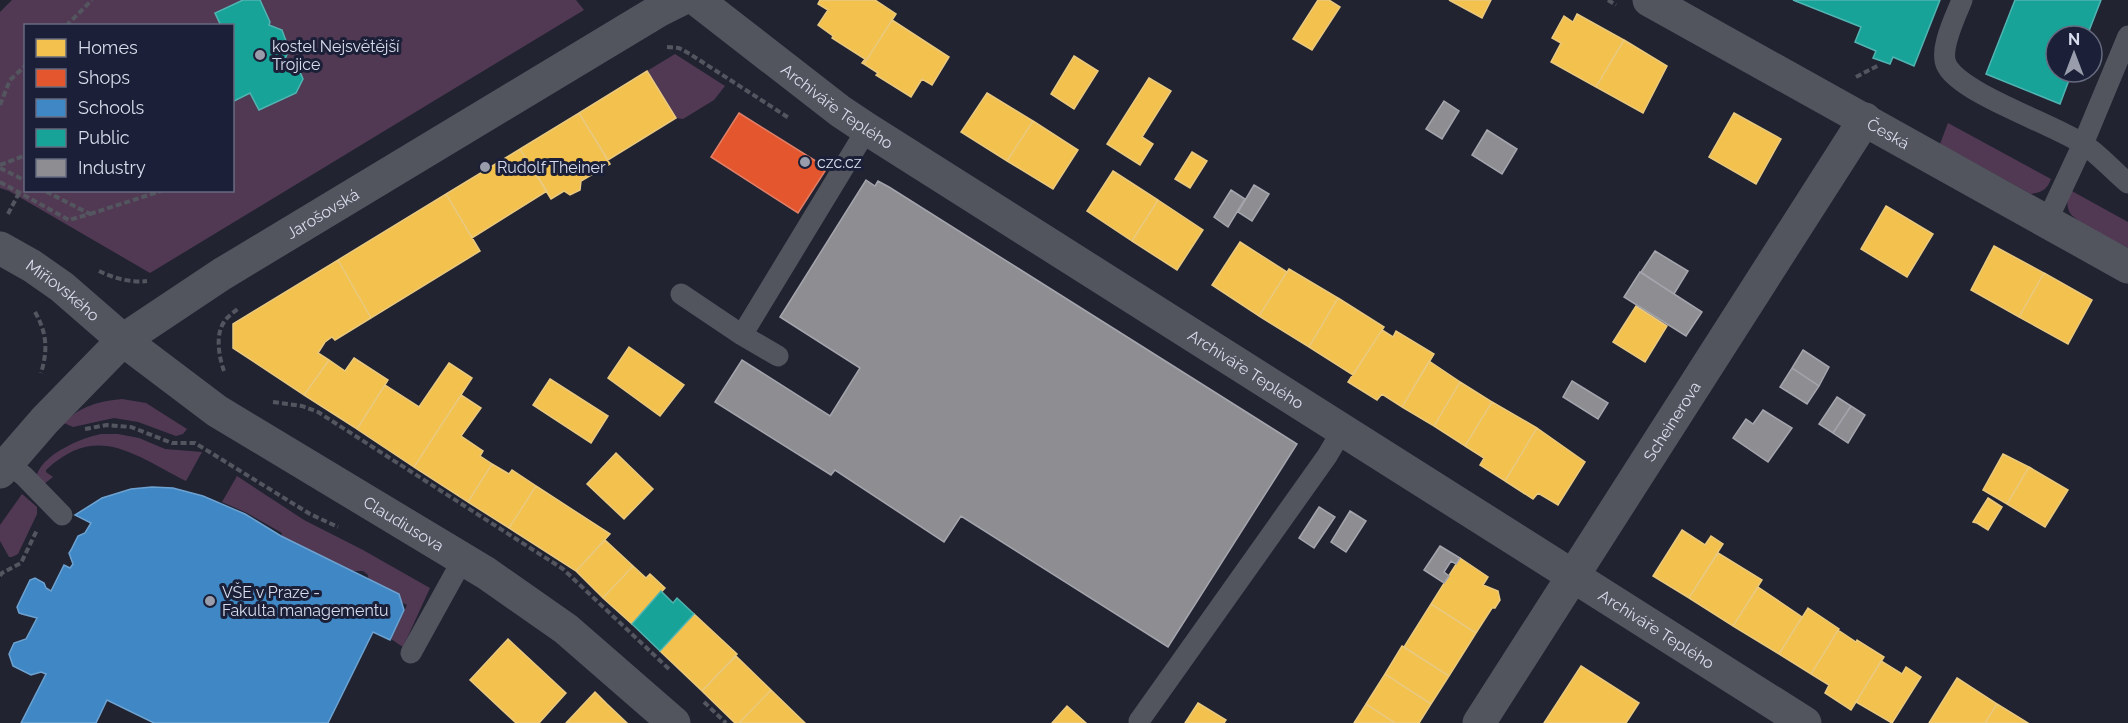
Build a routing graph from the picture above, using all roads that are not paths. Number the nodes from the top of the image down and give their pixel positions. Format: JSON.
{"nodes":[{"id":1,"x":697,"y":0,"type":"edge"},
{"id":2,"x":1649,"y":0,"type":"edge"},
{"id":3,"x":1962,"y":0,"type":"edge"},
{"id":4,"x":663,"y":4,"type":"edge"},
{"id":5,"x":2128,"y":36,"type":"edge"},
{"id":6,"x":1865,"y":119,"type":"junction"},
{"id":7,"x":867,"y":129,"type":"junction"},
{"id":8,"x":2083,"y":144,"type":"junction"},
{"id":9,"x":2128,"y":183,"type":"edge"},
{"id":10,"x":2048,"y":221,"type":"junction"},
{"id":11,"x":3,"y":234,"type":"edge"},
{"id":12,"x":2128,"y":267,"type":"edge"},
{"id":13,"x":681,"y":294,"type":"dead end"},
{"id":14,"x":742,"y":335,"type":"junction"},
{"id":15,"x":123,"y":340,"type":"junction"},
{"id":16,"x":778,"y":356,"type":"dead end"},
{"id":17,"x":1343,"y":429,"type":"junction"},
{"id":18,"x":3,"y":467,"type":"edge"},
{"id":19,"x":56,"y":509,"type":"road end"},
{"id":20,"x":463,"y":559,"type":"junction"},
{"id":21,"x":1574,"y":575,"type":"junction"},
{"id":22,"x":411,"y":652,"type":"dead end"},
{"id":23,"x":1139,"y":721,"type":"dead end"},
{"id":24,"x":674,"y":723,"type":"edge"},
{"id":25,"x":1479,"y":723,"type":"edge"},
{"id":26,"x":1805,"y":723,"type":"edge"}],
"edges":[{"from":1,"to":7,"type":"street","name":"Archiváře Teplého"},
{"from":2,"to":6,"type":"street","name":"Česká"},
{"from":3,"to":8,"type":"lane"},
{"from":4,"to":15,"type":"street","name":"Jarošovská"},
{"from":5,"to":8,"type":"lane"},
{"from":6,"to":10,"type":"street","name":"Česká"},
{"from":6,"to":21,"type":"street","name":"Scheinerova"},
{"from":7,"to":14,"type":"lane"},
{"from":7,"to":17,"type":"street","name":"Archiváře Teplého"},
{"from":8,"to":9,"type":"lane"},
{"from":8,"to":10,"type":"lane"},
{"from":10,"to":12,"type":"street","name":"Česká"},
{"from":11,"to":15,"type":"street","name":"Miřiovského"},
{"from":13,"to":14,"type":"lane"},
{"from":14,"to":16,"type":"lane"},
{"from":15,"to":18,"type":"street","name":"Jarošovská"},
{"from":15,"to":20,"type":"street","name":"Claudiusova"},
{"from":17,"to":21,"type":"street","name":"Archiváře Teplého"},
{"from":17,"to":23,"type":"lane"},
{"from":18,"to":19,"type":"lane"},
{"from":20,"to":22,"type":"lane"},
{"from":20,"to":24,"type":"street","name":"Claudiusova"},
{"from":21,"to":25,"type":"street","name":"Scheinerova"},
{"from":21,"to":26,"type":"street","name":"Archiváře Teplého"}]}
